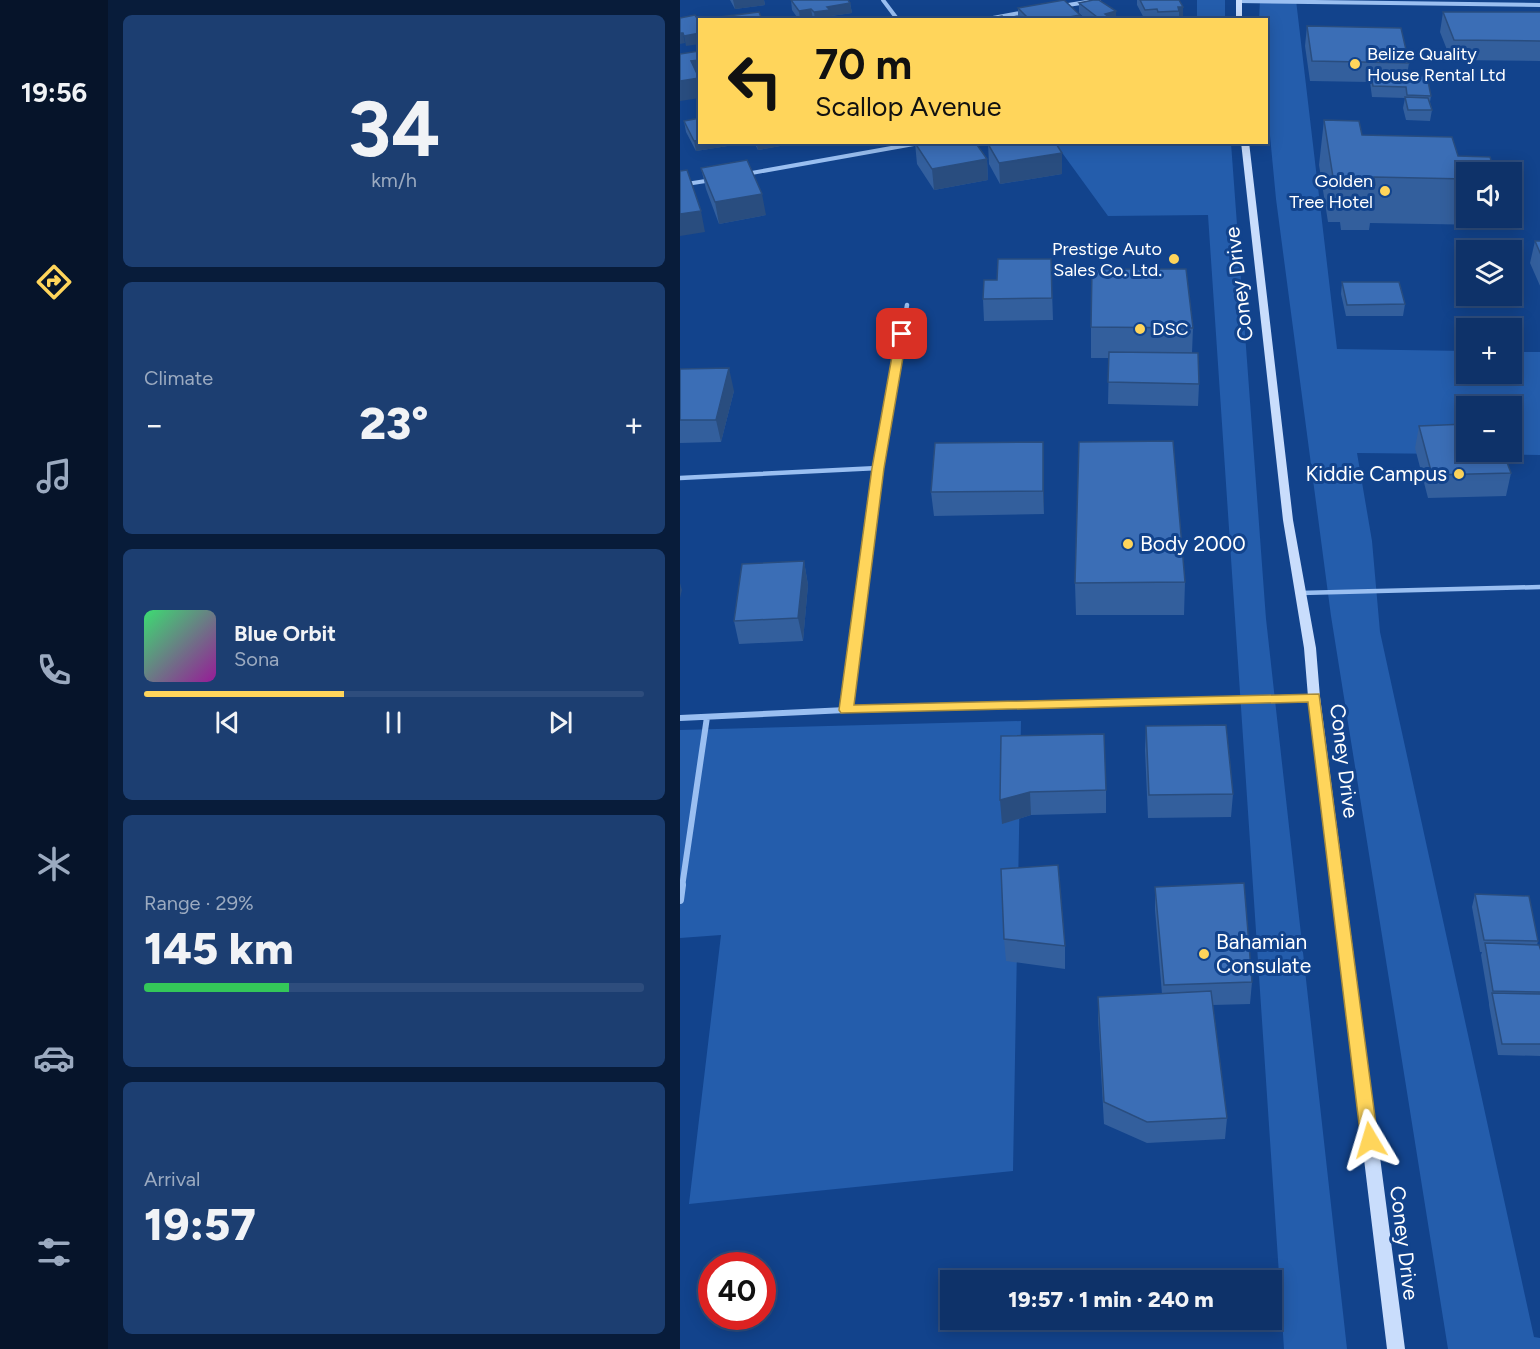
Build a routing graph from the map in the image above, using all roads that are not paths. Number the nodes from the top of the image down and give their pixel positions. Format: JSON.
{"nodes":[{"id":1,"x":883,"y":0,"type":"edge"},
{"id":2,"x":1100,"y":0,"type":"edge"},
{"id":3,"x":1239,"y":1,"type":"edge"},
{"id":4,"x":1541,"y":5,"type":"edge"},
{"id":5,"x":1052,"y":8,"type":"edge"},
{"id":6,"x":1029,"y":12,"type":"edge"},
{"id":7,"x":896,"y":18,"type":"edge"},
{"id":8,"x":994,"y":18,"type":"edge"},
{"id":9,"x":1239,"y":18,"type":"edge"},
{"id":10,"x":913,"y":144,"type":"edge"},
{"id":11,"x":1245,"y":144,"type":"edge"},
{"id":12,"x":738,"y":175,"type":"edge"},
{"id":13,"x":715,"y":179,"type":"edge"},
{"id":14,"x":680,"y":185,"type":"edge"},
{"id":15,"x":907,"y":305,"type":"dead end"},
{"id":16,"x":878,"y":468,"type":"junction"},
{"id":17,"x":680,"y":478,"type":"edge"},
{"id":18,"x":1541,"y":587,"type":"edge"},
{"id":19,"x":1300,"y":593,"type":"junction"},
{"id":20,"x":1314,"y":697,"type":"junction"},
{"id":21,"x":846,"y":710,"type":"junction"},
{"id":22,"x":707,"y":717,"type":"junction"},
{"id":23,"x":680,"y":718,"type":"edge"},
{"id":24,"x":680,"y":900,"type":"edge"},
{"id":25,"x":1396,"y":1349,"type":"edge"}],
"edges":[{"from":1,"to":7,"type":"street"},
{"from":2,"to":5,"type":"street"},
{"from":3,"to":4,"type":"street"},
{"from":3,"to":9,"type":"street"},
{"from":6,"to":8,"type":"street"},
{"from":10,"to":12,"type":"street"},
{"from":11,"to":19,"type":"street","name":"Coney Drive"},
{"from":13,"to":14,"type":"street"},
{"from":15,"to":16,"type":"street"},
{"from":16,"to":17,"type":"street"},
{"from":16,"to":21,"type":"street"},
{"from":18,"to":19,"type":"lane"},
{"from":19,"to":20,"type":"street","name":"Coney Drive"},
{"from":20,"to":21,"type":"street"},
{"from":20,"to":25,"type":"street","name":"Coney Drive"},
{"from":21,"to":22,"type":"street"},
{"from":22,"to":23,"type":"street"},
{"from":22,"to":24,"type":"street"}]}
